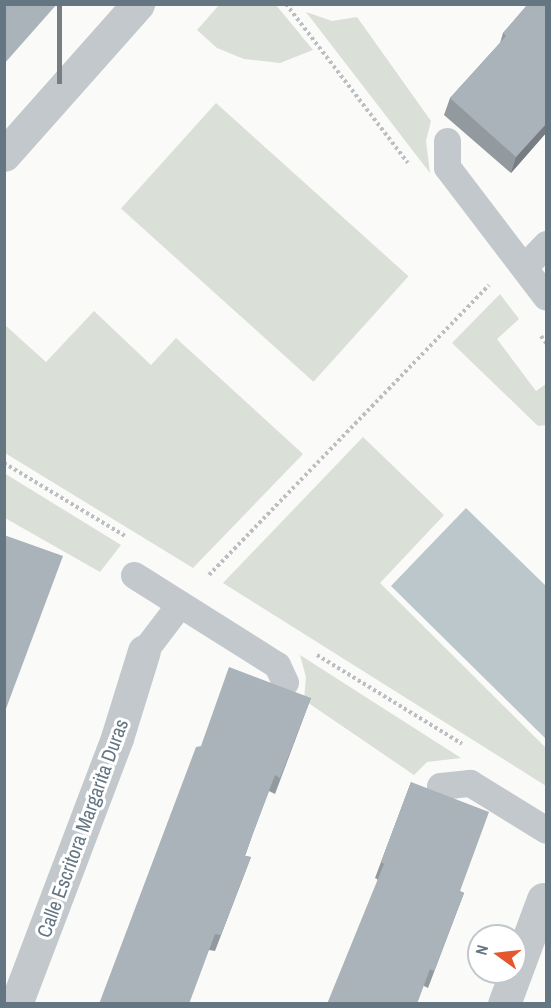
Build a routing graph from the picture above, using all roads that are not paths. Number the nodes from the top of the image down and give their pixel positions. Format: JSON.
{"nodes":[{"id":1,"x":138,"y":4,"type":"edge"},
{"id":2,"x":447,"y":141,"type":"dead end"},
{"id":3,"x":4,"y":155,"type":"edge"},
{"id":4,"x":546,"y":244,"type":"edge"},
{"id":5,"x":524,"y":267,"type":"junction"},
{"id":6,"x":546,"y":297,"type":"edge"},
{"id":7,"x":134,"y":574,"type":"dead end"},
{"id":8,"x":178,"y":605,"type":"junction"},
{"id":9,"x":144,"y":651,"type":"joint"},
{"id":10,"x":285,"y":682,"type":"dead end"},
{"id":11,"x":440,"y":786,"type":"dead end"},
{"id":12,"x":546,"y":830,"type":"edge"},
{"id":13,"x":545,"y":896,"type":"edge"},
{"id":14,"x":16,"y":1004,"type":"edge"},
{"id":15,"x":504,"y":1004,"type":"edge"}],
"edges":[{"from":1,"to":3,"type":"street"},
{"from":2,"to":5,"type":"lane"},
{"from":4,"to":5,"type":"lane"},
{"from":5,"to":6,"type":"lane"},
{"from":7,"to":8,"type":"lane"},
{"from":8,"to":9,"type":"lane"},
{"from":8,"to":10,"type":"lane"},
{"from":9,"to":14,"type":"street","name":"Calle Escritora Margarita Duras"},
{"from":11,"to":12,"type":"lane"},
{"from":13,"to":15,"type":"street"}]}
